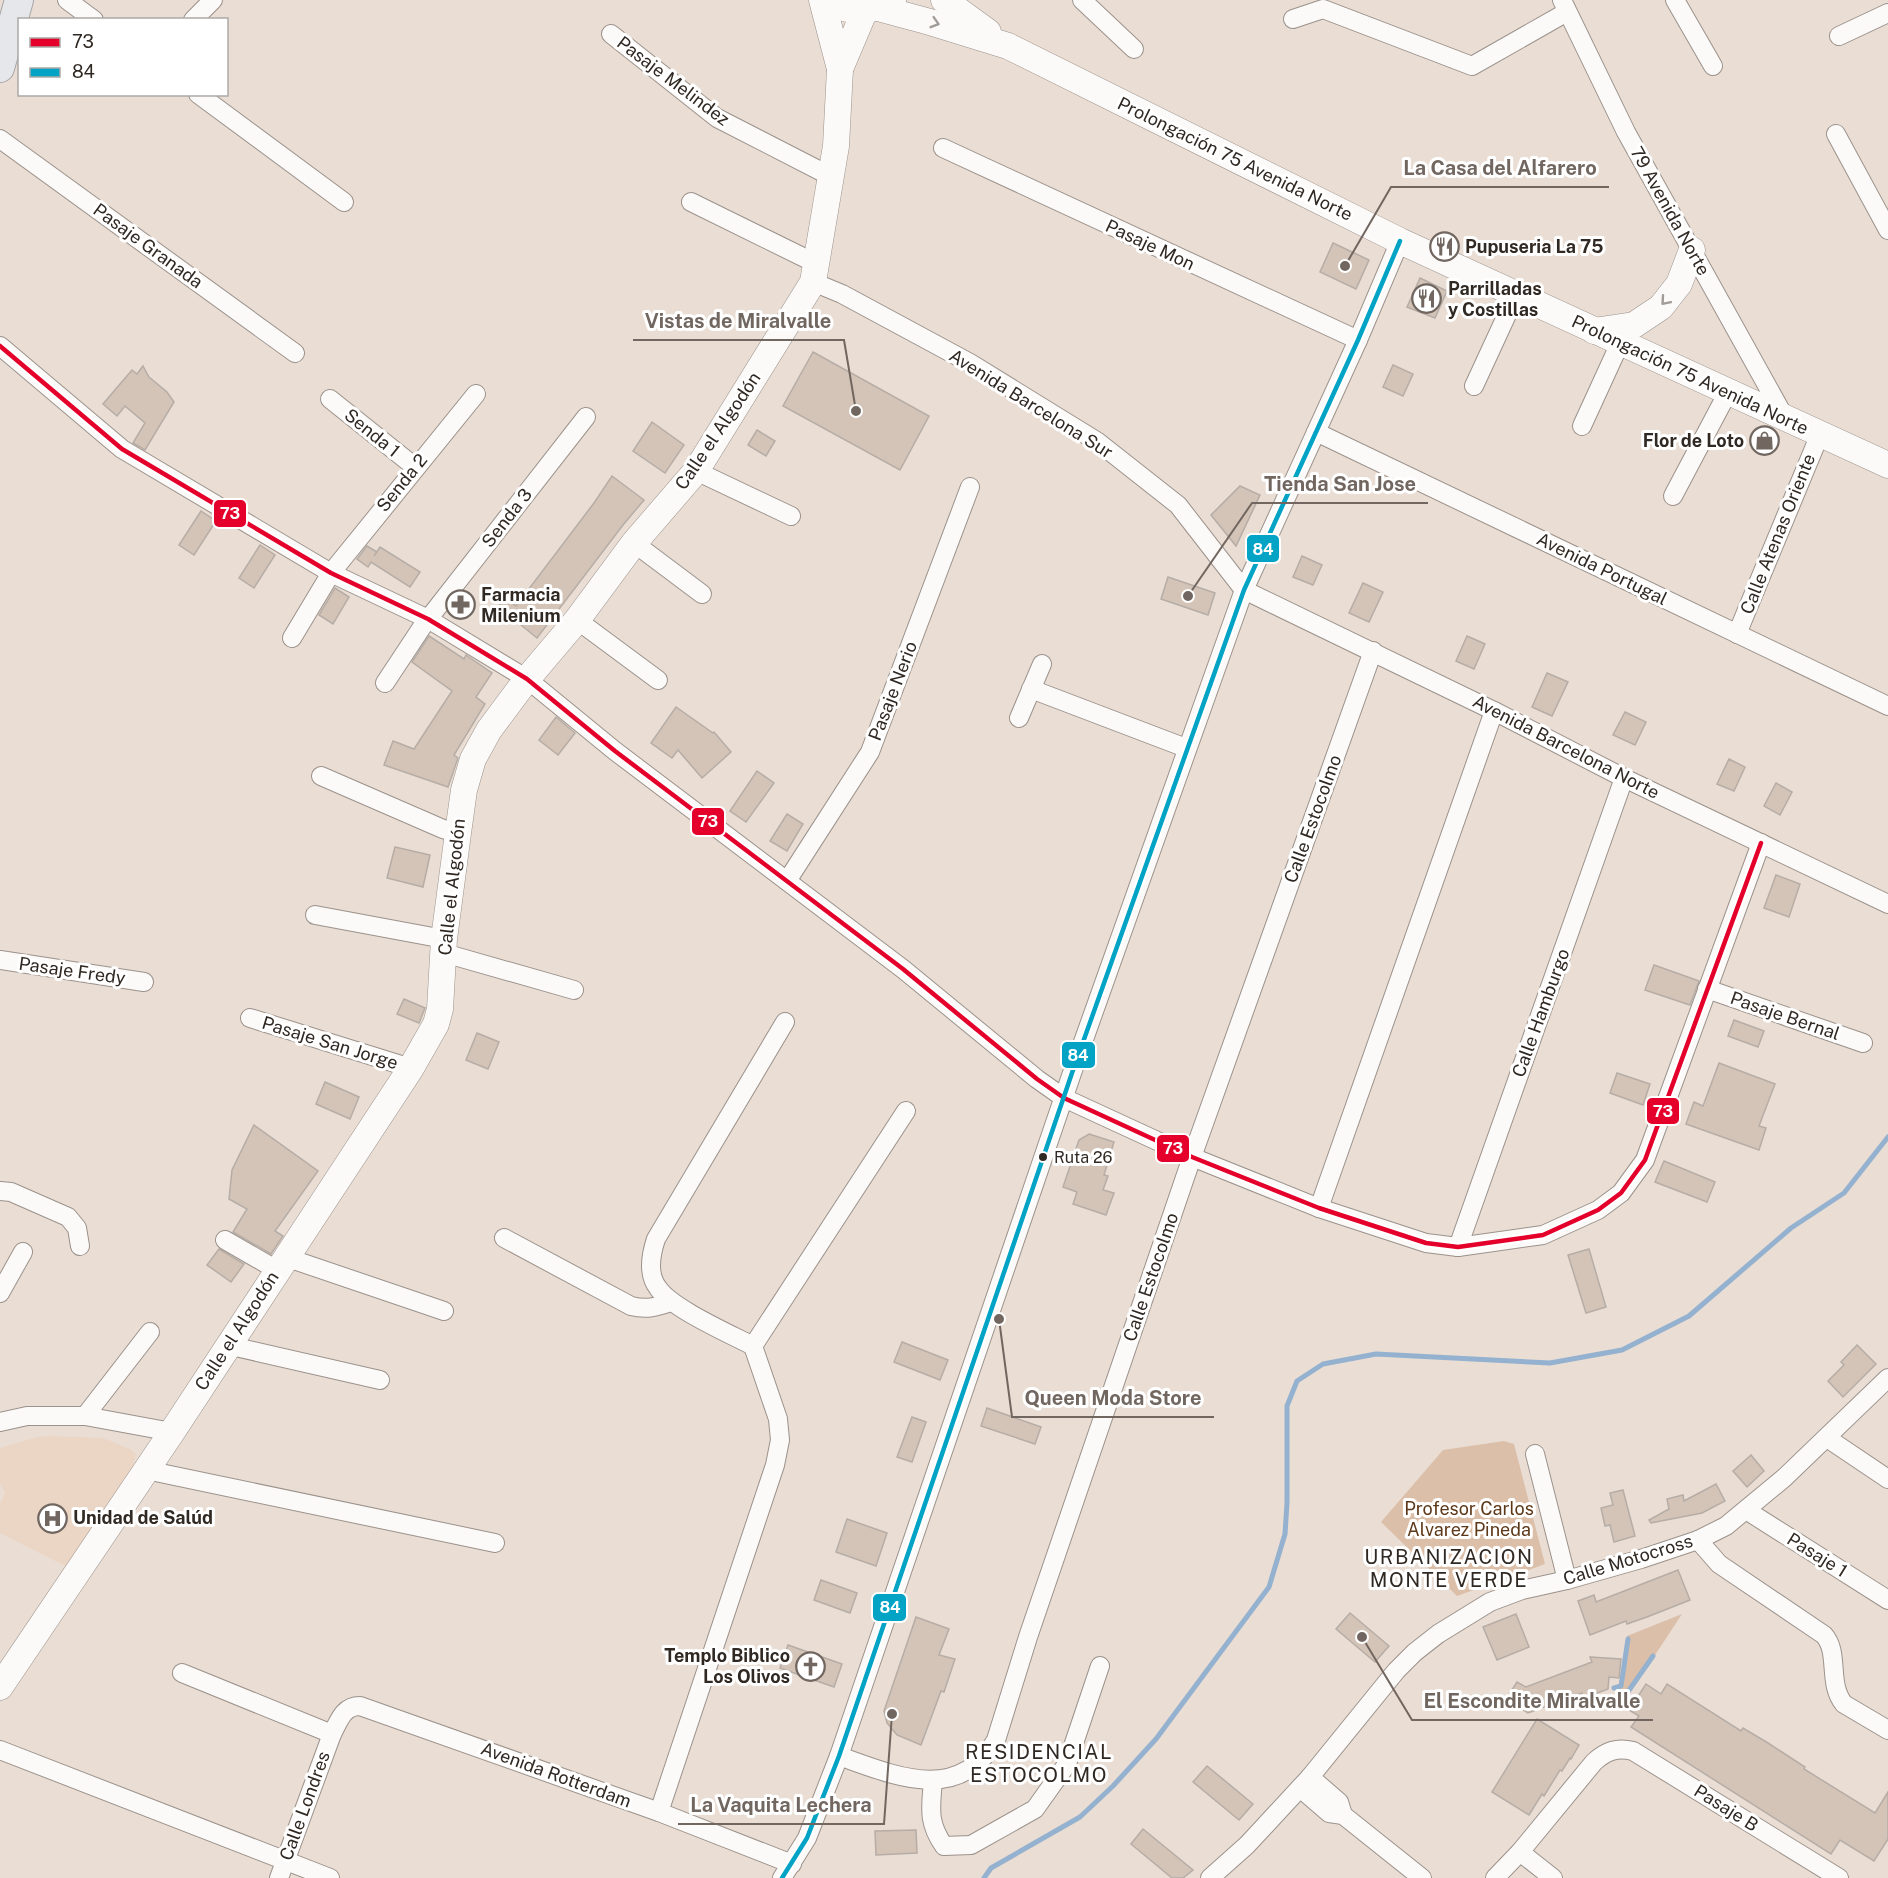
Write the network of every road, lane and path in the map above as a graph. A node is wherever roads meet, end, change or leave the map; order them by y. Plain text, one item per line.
1 (19, 0) edge
2 (213, 0) edge
3 (822, 0) edge
4 (828, 0) edge
5 (944, 0) edge
6 (1082, 0) edge
7 (78, 3) edge
8 (1684, 3) edge
9 (879, 6) edge
10 (1564, 6) edge
11 (1888, 13) edge
12 (92, 18) edge
13 (195, 18) edge
14 (1293, 19) dead end
15 (611, 33) dead end
16 (1839, 36) dead end
17 (1008, 46) junction
18 (1134, 49) dead end
19 (1713, 66) dead end
20 (0, 68) edge
21 (840, 69) junction
22 (201, 96) edge
23 (1836, 134) dead end
24 (0, 140) edge
25 (943, 148) dead end
26 (832, 177) junction
27 (344, 202) dead end
28 (691, 202) dead end
29 (1888, 230) edge
30 (1400, 241) junction
31 (1692, 250) junction
32 (815, 273) junction
33 (1516, 295) junction
34 (1594, 331) junction
35 (1358, 340) junction
36 (1620, 343) junction
37 (0, 346) edge
38 (295, 353) dead end
39 (1474, 386) dead end
40 (1728, 392) junction
41 (476, 394) dead end
42 (330, 399) dead end
43 (586, 417) dead end
44 (1785, 418) junction
45 (1581, 426) dead end
46 (1316, 432) junction
47 (1820, 434) junction
48 (1888, 465) edge
49 (415, 467) junction
50 (696, 471) junction
51 (970, 486) dead end
52 (1673, 496) dead end
53 (791, 516) dead end
54 (634, 543) junction
55 (331, 573) junction
56 (1244, 590) junction
57 (702, 594) dead end
58 (428, 619) junction
59 (577, 620) junction
60 (1737, 634) junction
61 (292, 638) dead end
62 (1372, 651) junction
63 (1042, 664) dead end
64 (527, 679) junction
65 (658, 681) dead end
66 (384, 683) dead end
67 (1031, 689) junction
68 (1888, 706) edge
69 (1494, 711) junction
70 (1020, 718) dead end
71 (1186, 748) junction
72 (321, 776) dead end
73 (1624, 778) junction
74 (458, 833) junction
75 (1761, 843) junction
76 (787, 880) junction
77 (1888, 904) edge
78 (315, 915) dead end
79 (444, 946) junction
80 (0, 960) edge
81 (144, 982) dead end
82 (1707, 988) junction
83 (574, 990) dead end
84 (250, 1018) dead end
85 (785, 1022) dead end
86 (1863, 1043) dead end
87 (411, 1068) junction
88 (1064, 1098) junction
89 (906, 1111) dead end
90 (1192, 1157) junction
91 (0, 1191) edge
92 (1319, 1208) junction
93 (504, 1238) dead end
94 (225, 1240) dead end
95 (80, 1246) dead end
96 (1458, 1247) junction
97 (23, 1252) dead end
98 (281, 1264) junction
99 (0, 1293) edge
100 (671, 1302) junction
101 (444, 1311) dead end
102 (150, 1332) dead end
103 (227, 1345) junction
104 (753, 1346) junction
105 (1888, 1378) edge
106 (380, 1380) dead end
107 (85, 1416) junction
108 (0, 1422) edge
109 (172, 1432) junction
110 (1827, 1438) junction
111 (1535, 1454) dead end
112 (146, 1470) junction
113 (1888, 1479) edge
114 (1746, 1510) junction
115 (1698, 1540) junction
116 (495, 1543) dead end
117 (1567, 1580) junction
118 (1888, 1600) edge
119 (1100, 1666) dead end
120 (182, 1673) dead end
121 (0, 1687) edge
122 (1888, 1730) edge
123 (332, 1734) junction
124 (0, 1750) edge
125 (839, 1756) junction
126 (933, 1780) junction
127 (1305, 1782) junction
128 (659, 1812) junction
129 (1520, 1852) junction
130 (285, 1860) junction
131 (787, 1871) edge
132 (279, 1878) edge
133 (330, 1878) edge
134 (1210, 1878) edge
135 (1422, 1878) edge
136 (1495, 1878) edge
137 (1553, 1878) edge
138 (1839, 1878) edge

1 - 20 main road
2 - 13 street
3 - 21 street, Calle el Algodón
4 - 9 street, Prolongación 75 Avenida Norte
5 - 17 street, Prolongación 75 Avenida Norte
6 - 18 street
7 - 12 street
8 - 19 street
9 -> 17 street, Prolongación 75 Avenida Norte
9 - 21 street, Calle el Algodón
10 - 14 street
10 - 31 street, 79 Avenida Norte
11 - 16 street
15 - 26 street, Pasaje Melindez
17 - 30 street, Prolongación 75 Avenida Norte
21 - 26 street, Calle el Algodón
22 - 27 street
23 - 29 street
24 - 38 street, Pasaje Granada
25 - 35 street, Pasaje Mon
26 - 32 street, Calle el Algodón
28 - 32 street, Avenida Barcelona Sur
30 - 33 street, Prolongación 75 Avenida Norte
30 - 35 street
31 -> 34 street
31 - 44 street, 79 Avenida Norte
32 - 50 street, Calle el Algodón
32 - 56 street, Avenida Barcelona Sur
33 - 34 street, Prolongación 75 Avenida Norte
33 - 39 street
34 - 36 street, Prolongación 75 Avenida Norte
35 - 46 street
36 - 40 street, Prolongación 75 Avenida Norte
36 - 45 street
37 - 55 street
40 - 44 street, Prolongación 75 Avenida Norte
40 - 52 street
41 - 49 street, Senda 2
42 - 49 street, Senda 1
43 - 58 street, Senda 3
44 - 47 street, Prolongación 75 Avenida Norte
46 - 56 street
46 - 60 street, Avenida Portugal
47 - 48 street, Prolongación 75 Avenida Norte
47 - 60 street, Calle Atenas Oriente
49 - 55 street, Senda 2
50 - 53 street
50 - 54 street, Calle el Algodón
51 - 76 street, Pasaje Nerio
54 - 57 street
54 - 59 street, Calle el Algodón
55 - 58 street
55 - 61 street, Senda 2
56 - 62 street, Avenida Barcelona Norte
56 - 71 street
58 - 64 street
58 - 66 street, Senda 3
59 - 64 street, Calle el Algodón
59 - 65 street
60 - 68 street, Avenida Portugal
62 - 69 street, Avenida Barcelona Norte
62 - 90 street, Calle Estocolmo
63 - 67 street
64 - 74 street, Calle el Algodón
64 - 76 street
67 - 70 street
67 - 71 street
69 - 73 street, Avenida Barcelona Norte
69 - 92 street
71 - 88 street
72 - 74 street
73 - 75 street, Avenida Barcelona Norte
73 - 96 street, Calle Hamburgo
74 - 79 street, Calle el Algodón
75 - 77 street, Avenida Barcelona Norte
75 - 82 street
76 - 88 street
78 - 79 street
79 - 83 street
79 - 87 street, Calle el Algodón
80 - 81 street, Pasaje Fredy
82 - 86 street, Pasaje Bernal
82 - 96 street
84 - 87 street, Pasaje San Jorge
85 - 100 street
87 - 98 street, Calle el Algodón
88 - 90 street
88 - 125 street
89 - 104 street
90 - 92 street
90 - 126 street, Calle Estocolmo
91 - 95 street
92 - 96 street
93 - 100 street
94 - 98 street
97 - 99 street
98 - 101 street
98 - 103 street, Calle el Algodón
100 - 104 street
102 - 107 street
103 - 106 street
103 - 109 street, Calle el Algodón
104 - 128 street
105 - 110 street, Calle Motocross
107 - 108 street
107 - 109 street
109 - 112 street, Calle el Algodón
110 - 113 street
110 - 114 street, Calle Motocross
111 - 117 street
112 - 116 street
112 - 121 street, Calle el Algodón
114 - 115 street, Calle Motocross
114 - 118 street, Pasaje 1
115 - 117 street, Calle Motocross
115 - 122 street
117 - 127 street, Calle Motocross
119 - 126 street
120 - 123 street
123 - 128 street, Avenida Rotterdam
123 - 130 street, Calle Londres
124 - 130 street
125 - 126 street, Calle Estocolmo
125 - 131 street
127 - 134 street, Calle Motocross
127 - 135 street
128 - 131 street, Avenida Rotterdam
129 - 136 street
129 - 137 street
129 - 138 street, Pasaje B
130 - 132 street, Calle Londres
130 - 133 street

